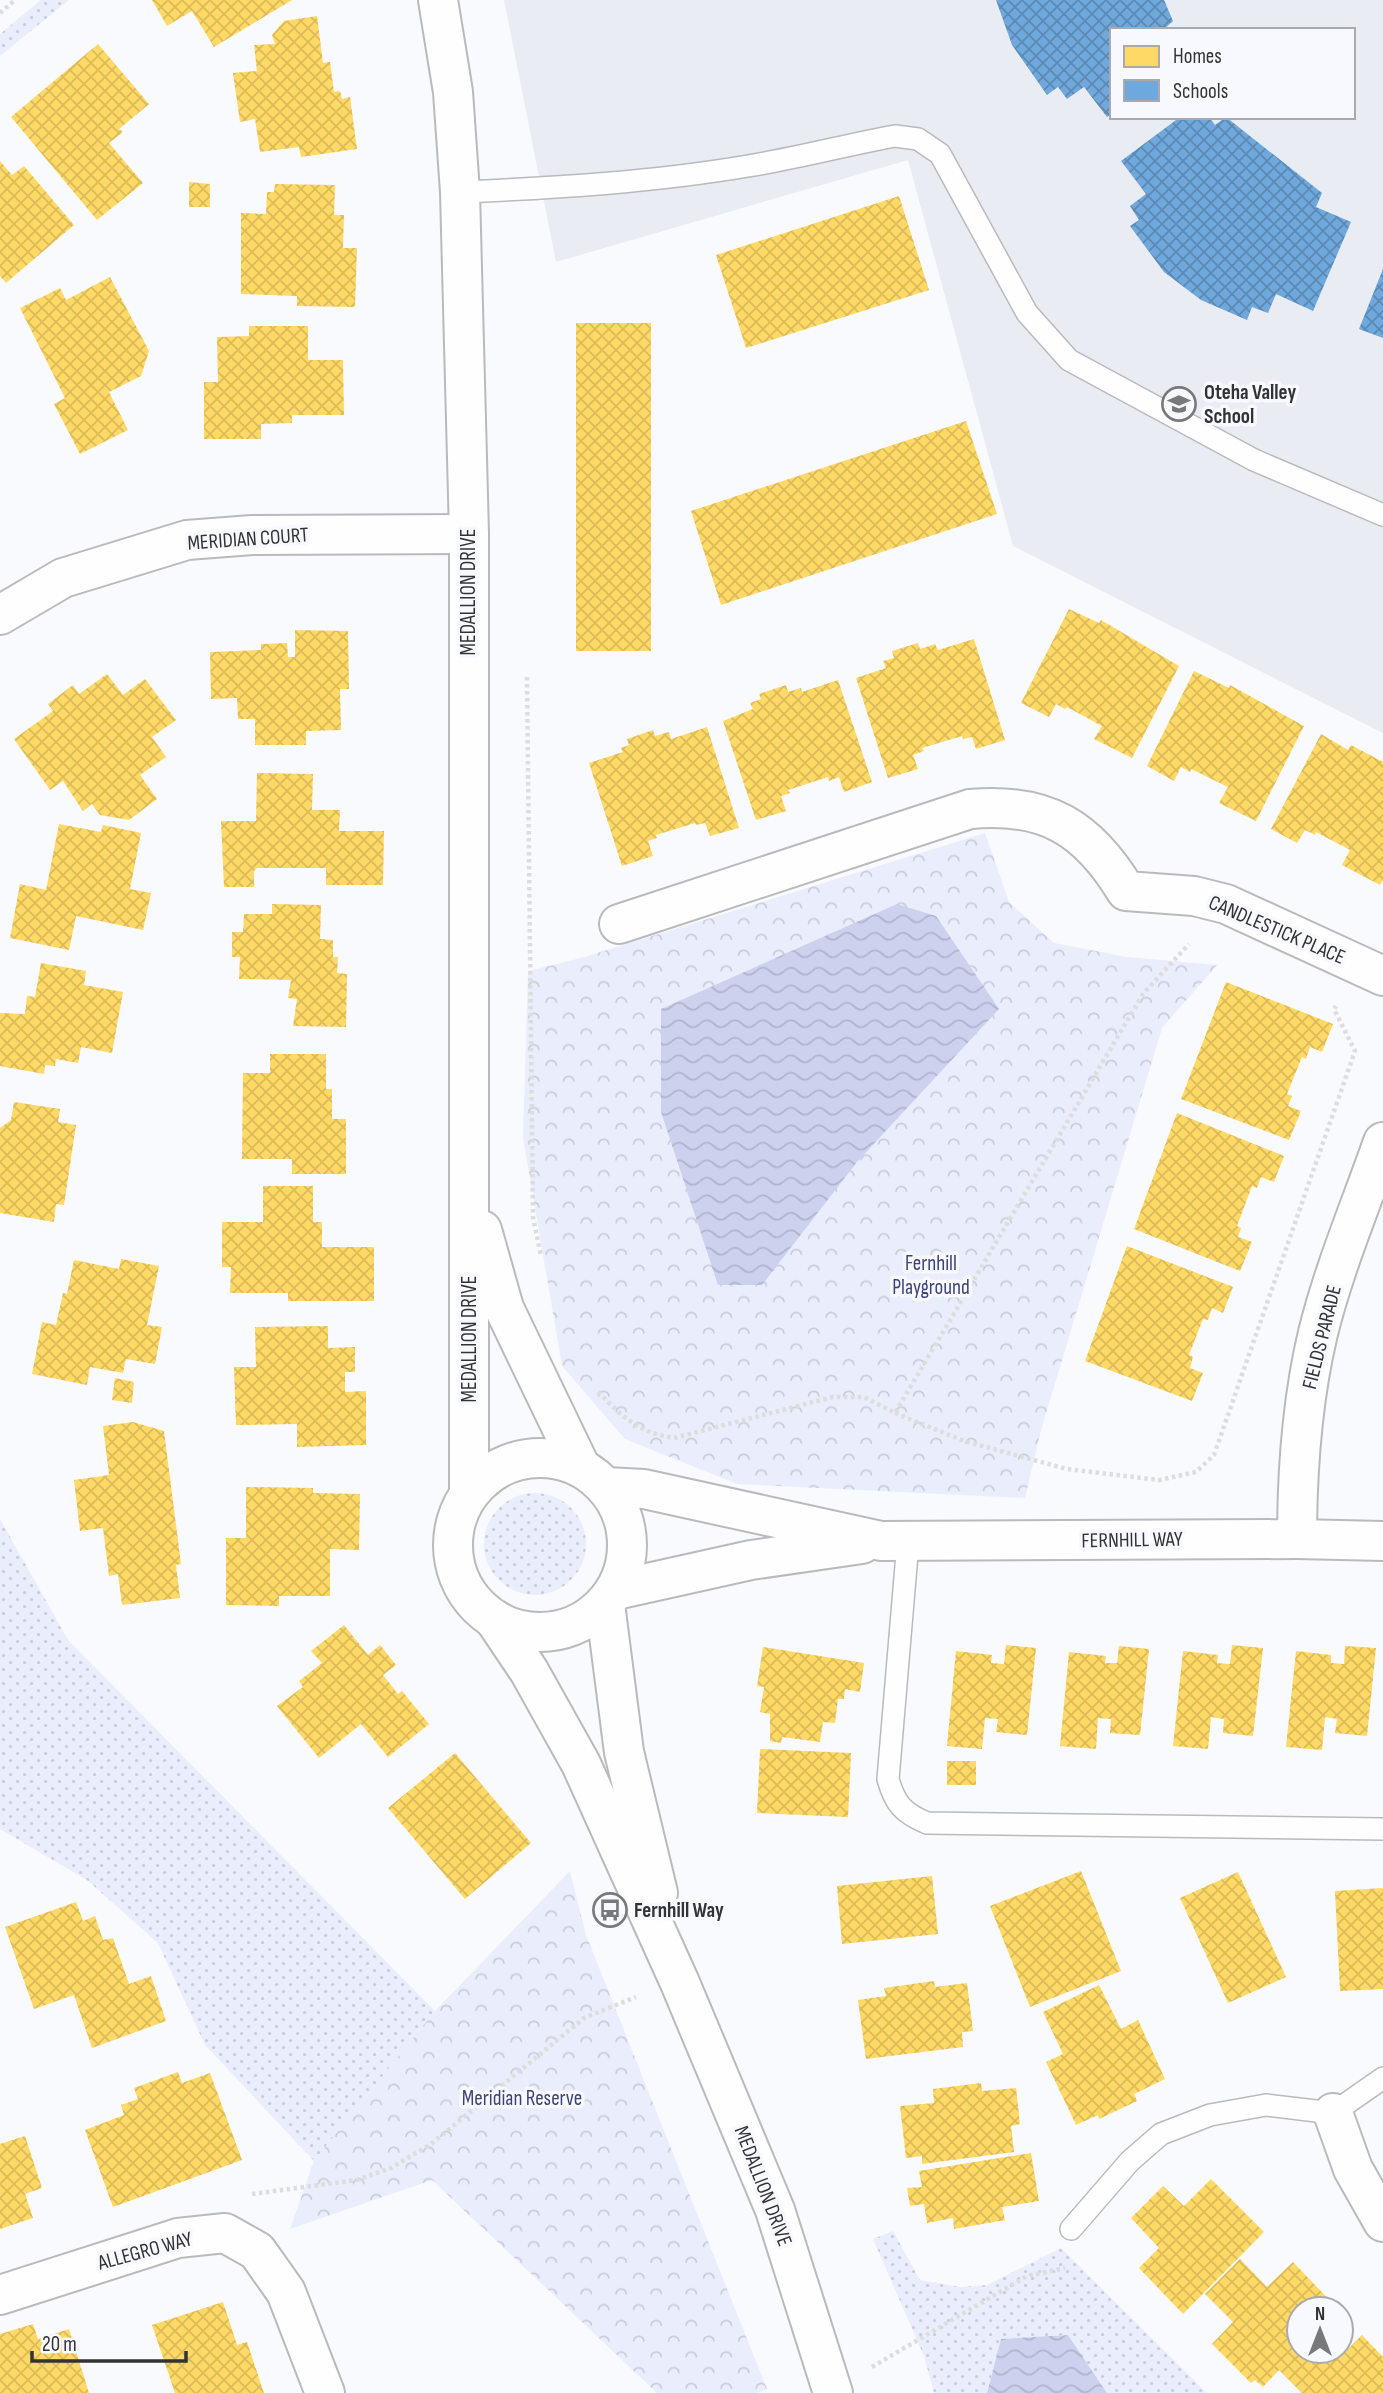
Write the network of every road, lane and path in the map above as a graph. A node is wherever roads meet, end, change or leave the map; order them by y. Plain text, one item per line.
1 (15, 0) edge
2 (438, 0) edge
3 (0, 13) edge
4 (460, 192) junction
5 (1383, 515) edge
6 (469, 534) junction
7 (0, 615) edge
8 (527, 677) dead end
9 (1226, 904) junction
10 (619, 924) dead end
11 (1371, 970) edge
12 (1383, 1142) edge
13 (469, 1185) junction
14 (541, 1258) dead end
15 (596, 1391) dead end
16 (895, 1413) junction
17 (594, 1477) junction
18 (469, 1493) junction
19 (1297, 1539) junction
20 (1383, 1541) edge
21 (894, 1542) junction
22 (610, 1597) junction
23 (494, 1619) junction
24 (1383, 1829) edge
25 (680, 1983) junction
26 (1383, 2078) edge
27 (1333, 2113) junction
28 (245, 2196) dead end
29 (1383, 2222) edge
30 (1071, 2229) dead end
31 (1074, 2266) dead end
32 (0, 2295) edge
33 (832, 2392) edge
34 (325, 2393) edge

1 - 3 path
2 - 4 street, MEDALLION DRIVE
4 - 5 lane
4 - 6 street, MEDALLION DRIVE
6 - 7 street, MERIDIAN COURT
6 - 13 street, MEDALLION DRIVE
8 - 14 path
9 - 10 street, CANDLESTICK PLACE
9 - 11 street, CANDLESTICK PLACE
9 - 16 path
11 - 16 path
12 - 19 street, FIELDS PARADE
13 - 17 street, MEDALLION DRIVE
13 - 18 street, MEDALLION DRIVE
15 - 16 path
17 - 18 street
17 - 21 street, FERNHILL WAY
17 - 22 street
18 - 23 street
19 - 20 street, FERNHILL WAY
19 - 21 street, FERNHILL WAY
21 - 22 street, FERNHILL WAY
21 - 24 lane
22 - 23 street
22 - 25 street, MEDALLION DRIVE
23 - 25 street, MEDALLION DRIVE
25 - 28 path
25 - 33 street, MEDALLION DRIVE
26 - 27 lane
27 - 29 street
27 - 30 lane
31 - 33 path
32 - 34 street, ALLEGRO WAY

